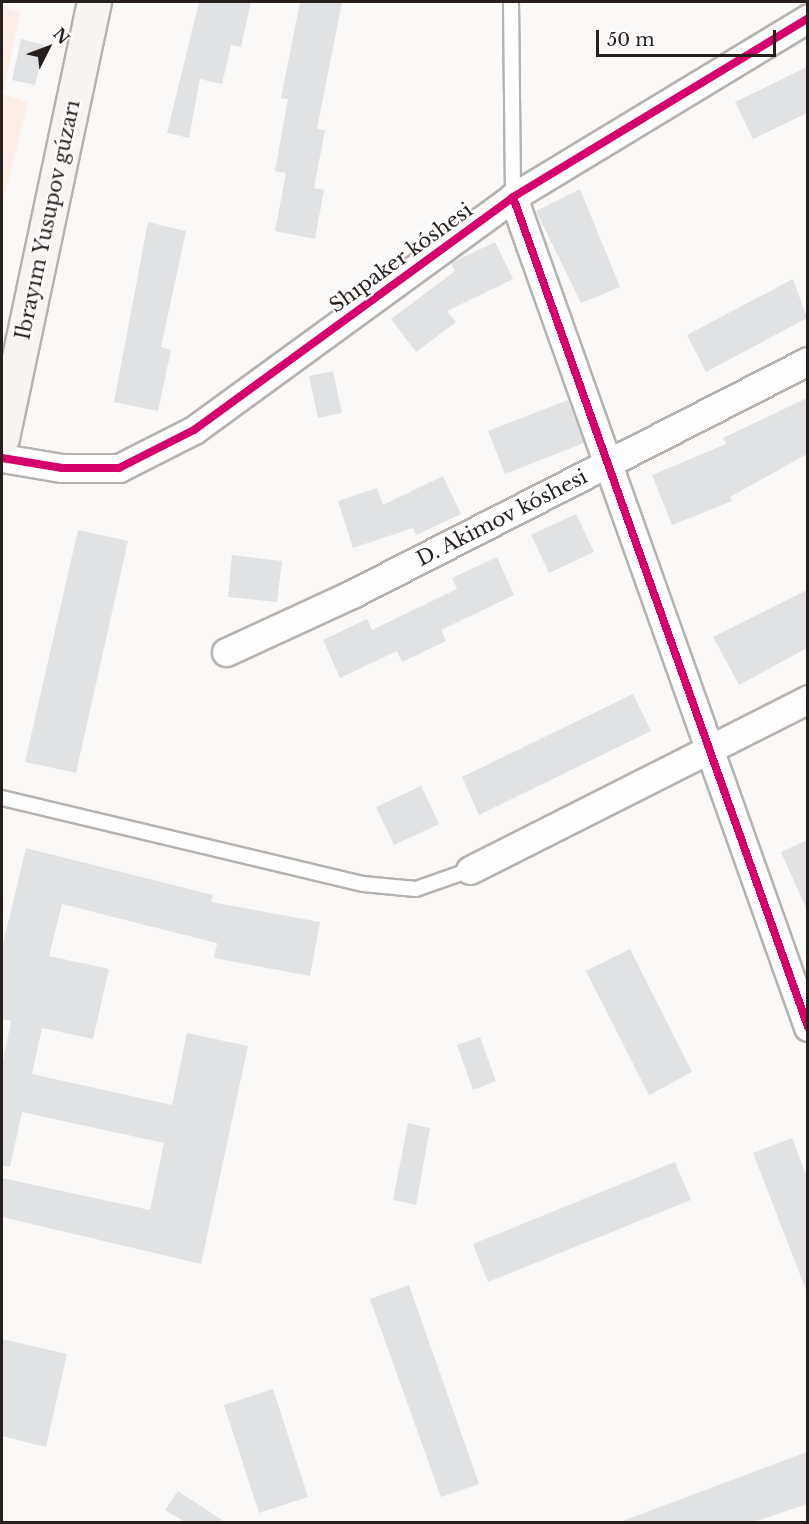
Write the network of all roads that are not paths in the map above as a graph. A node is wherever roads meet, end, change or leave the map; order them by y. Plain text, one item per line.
1 (511, 2) edge
2 (87, 3) edge
3 (807, 18) edge
4 (513, 197) junction
5 (807, 361) edge
6 (2, 438) edge
7 (2, 458) edge
8 (607, 464) junction
9 (226, 652) dead end
10 (807, 699) edge
11 (709, 747) junction
12 (2, 798) edge
13 (470, 870) joint
14 (807, 1027) edge

1 - 4 lane
2 - 6 main road, Ibrayım Yusupov gúzarı
3 - 4 street, Shıpaker kóshesi
4 - 7 street, Shıpaker kóshesi
4 - 8 street
5 - 8 street, D. Akimov kóshesi
8 - 9 street, D. Akimov kóshesi
8 - 11 street
10 - 11 street
11 - 13 street
11 - 14 street
12 - 13 lane

